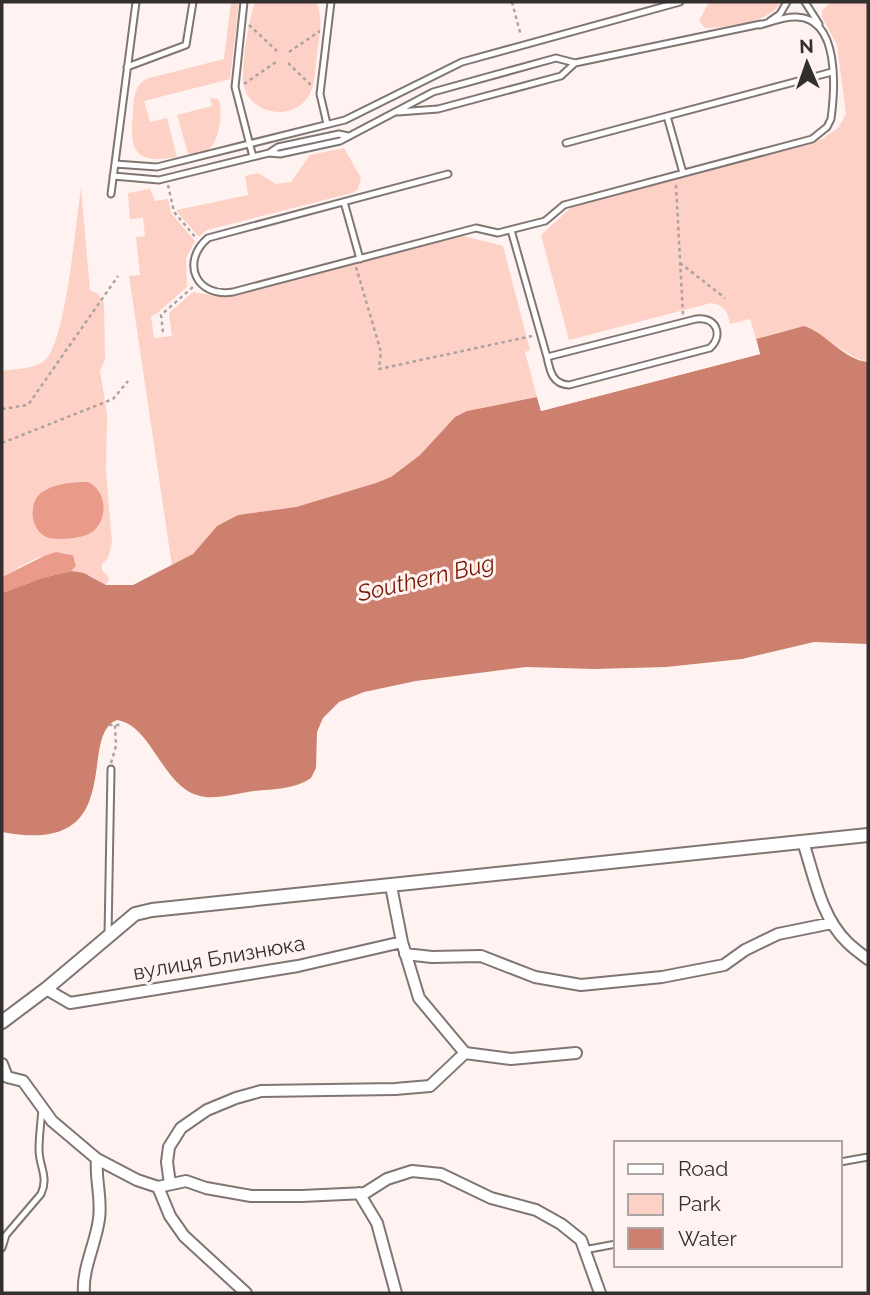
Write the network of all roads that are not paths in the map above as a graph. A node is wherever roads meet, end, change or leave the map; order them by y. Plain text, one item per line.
1 (136, 2) edge
2 (193, 2) edge
3 (244, 2) edge
4 (329, 2) edge
5 (680, 2) edge
6 (787, 2) edge
7 (805, 2) edge
8 (760, 25) junction
9 (823, 30) junction
10 (575, 63) junction
11 (127, 67) junction
12 (832, 72) junction
13 (394, 113) junction
14 (667, 116) junction
15 (327, 124) junction
16 (566, 143) dead end
17 (249, 144) junction
18 (253, 157) junction
19 (115, 163) junction
20 (683, 173) junction
21 (448, 174) dead end
22 (113, 176) junction
23 (111, 194) dead end
24 (344, 202) junction
25 (512, 230) junction
26 (357, 259) junction
27 (547, 358) junction
28 (111, 769) road end
29 (868, 835) edge
30 (803, 842) junction
31 (391, 886) junction
32 (832, 923) junction
33 (108, 938) junction
34 (402, 942) junction
35 (405, 954) junction
36 (868, 959) edge
37 (46, 989) junction
38 (2, 1022) edge
39 (465, 1054) junction
40 (576, 1054) dead end
41 (2, 1064) edge
42 (42, 1109) junction
43 (868, 1157) edge
44 (97, 1159) junction
45 (842, 1162) edge
46 (170, 1184) junction
47 (158, 1187) junction
48 (359, 1193) junction
49 (614, 1244) edge
50 (2, 1248) edge
51 (584, 1250) junction
52 (83, 1293) edge
53 (246, 1293) edge
54 (396, 1293) edge
55 (600, 1293) edge

1 - 11 lane
2 - 11 lane
3 - 17 lane
4 - 15 lane
5 - 15 lane
6 - 8 lane
7 - 9 lane
8 - 9 lane
8 - 10 lane
9 - 12 lane
10 - 13 lane
10 - 13 lane
11 - 19 lane
12 - 14 lane
12 - 20 lane
13 - 18 lane
14 - 16 lane
14 - 20 lane
15 - 17 lane
17 - 18 lane
17 - 19 lane
18 - 22 lane
19 - 22 lane
20 - 25 lane
21 - 24 lane
22 - 23 lane
24 - 26 lane
24 - 26 lane
25 - 26 lane
25 - 27 lane
27 - 27 lane
28 - 33 lane
29 - 30 street
30 - 31 street
30 - 32 street
31 - 33 street
31 - 34 street
32 - 35 street
32 - 36 street
33 - 37 street
34 - 35 street
34 - 37 street, вулиця Близнюка
35 - 39 street
37 - 38 street
39 - 40 street
39 - 46 street
41 - 42 street
42 - 44 street
42 - 50 lane
43 - 45 lane
44 - 47 street
44 - 52 street
46 - 47 street
46 - 48 street
47 - 53 street
48 - 51 street
48 - 54 street
49 - 51 lane
51 - 55 street

